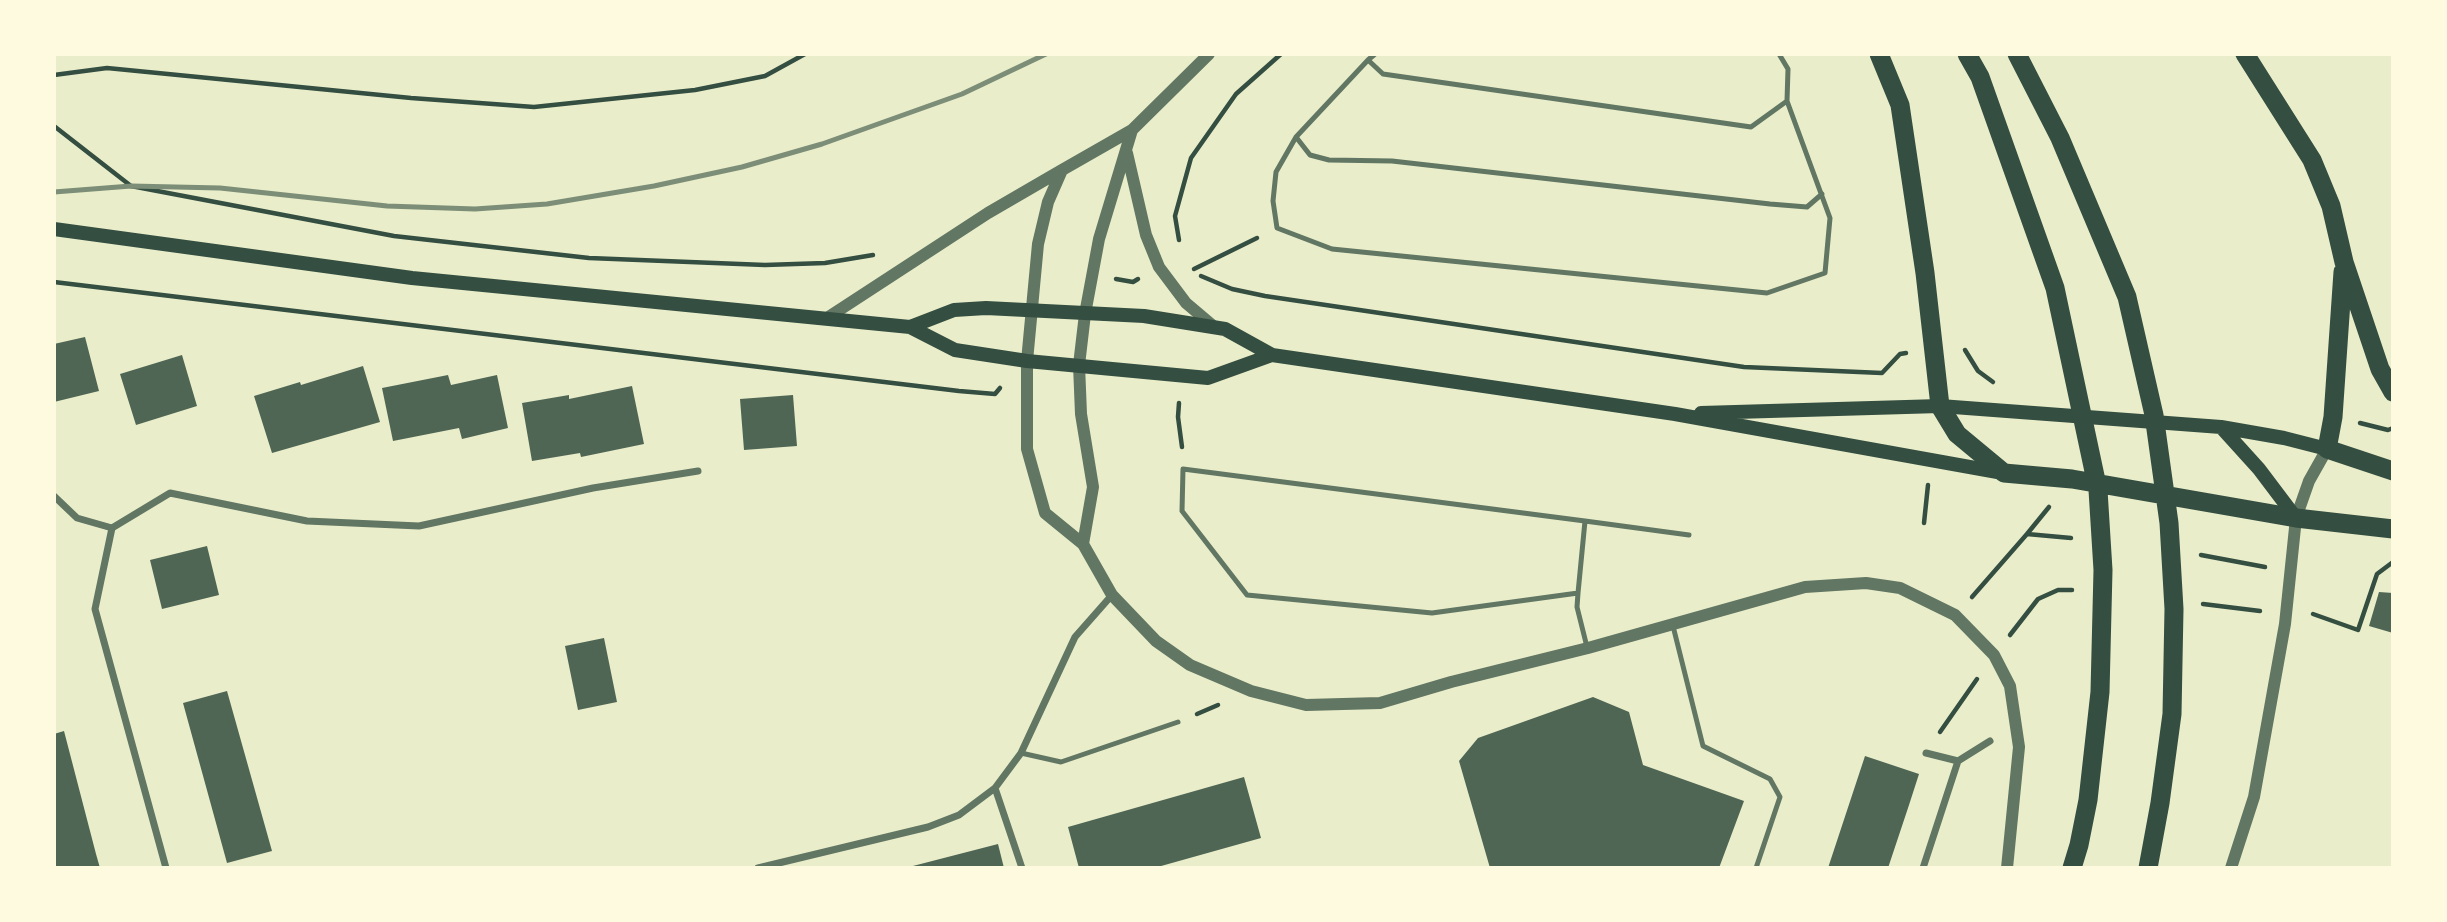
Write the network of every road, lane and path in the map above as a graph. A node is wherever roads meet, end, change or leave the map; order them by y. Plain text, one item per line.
1 (805, 54) edge
2 (1209, 54) edge
3 (1281, 54) edge
4 (1375, 54) edge
5 (1779, 54) edge
6 (1880, 54) edge
7 (1967, 54) edge
8 (2017, 54) edge
9 (2245, 54) edge
10 (1368, 60) junction
11 (54, 75) edge
12 (1787, 101) junction
13 (54, 126) edge
14 (1132, 130) junction
15 (1296, 137) junction
16 (1126, 149) junction
17 (1062, 170) junction
18 (1822, 194) junction
19 (1277, 228) junction
20 (54, 229) edge
21 (1180, 242) dead end
22 (878, 254) dead end
23 (1188, 262) dead end
24 (2344, 262) junction
25 (1195, 269) junction
26 (54, 282) edge
27 (1032, 312) junction
28 (1085, 314) junction
29 (827, 318) junction
30 (1212, 325) junction
31 (910, 327) junction
32 (1900, 354) dead end
33 (1272, 355) junction
34 (1025, 360) junction
35 (1079, 365) junction
36 (2393, 393) edge
37 (1940, 406) junction
38 (1675, 414) junction
39 (1178, 417) dead end
40 (2355, 422) dead end
41 (2221, 427) junction
42 (2393, 428) edge
43 (2328, 449) junction
44 (1183, 469) junction
45 (698, 471) dead end
46 (2393, 471) edge
47 (2004, 474) junction
48 (54, 496) edge
49 (2296, 518) junction
50 (1585, 521) junction
51 (113, 528) junction
52 (2393, 529) edge
53 (1689, 535) dead end
54 (1083, 544) junction
55 (2393, 562) edge
56 (2002, 565) dead end
57 (1578, 593) junction
58 (1112, 595) junction
59 (1955, 615) junction
60 (1672, 623) junction
61 (2358, 630) dead end
62 (1588, 648) junction
63 (1178, 722) dead end
64 (1990, 741) dead end
65 (1021, 753) junction
66 (1926, 753) dead end
67 (1958, 761) junction
68 (995, 788) junction
69 (789, 864) edge
70 (166, 868) edge
71 (758, 868) edge
72 (1022, 868) edge
73 (1756, 868) edge
74 (1923, 868) edge
75 (2007, 868) edge
76 (2072, 868) edge
77 (2148, 868) edge
78 (2231, 868) edge

1 - 11 path
2 - 14 street
3 - 21 path
4 - 10 lane
5 - 12 lane
6 - 37 highway
7 - 76 highway
8 - 77 highway
9 - 24 highway
10 - 12 lane
10 - 15 lane
12 - 18 lane
13 - 22 path
14 - 16 street
14 - 17 street
15 - 18 lane
15 - 19 lane
16 - 28 street
16 - 30 street
17 - 27 street
17 - 29 street
18 - 19 lane
19 - 25 path
20 - 29 main road
23 - 25 path
24 - 36 highway
24 - 43 highway
25 - 32 path
26 - 34 path
27 - 28 main road
27 - 31 main road
27 - 34 street
28 - 30 main road
28 - 35 street
29 - 31 main road
30 - 33 main road
31 - 34 main road
33 - 35 main road
33 - 38 main road
34 - 35 main road
34 - 54 street
35 - 54 street
37 - 38 main road
37 - 41 main road
37 - 47 highway
38 - 47 main road
39 - 44 path
40 - 42 path
41 - 43 main road
41 - 49 main road
43 - 46 highway
43 - 49 street
44 - 50 lane
44 - 57 lane
45 - 51 street
47 - 49 highway
48 - 51 street
49 - 52 highway
49 - 78 street
50 - 53 lane
50 - 57 lane
51 - 70 street
54 - 58 street
55 - 61 path
56 - 59 path
57 - 62 lane
58 - 62 street
58 - 65 street
59 - 60 street
59 - 75 street
60 - 62 street
60 - 73 lane
63 - 65 lane
64 - 67 street
65 - 68 street
66 - 67 street
67 - 74 street
68 - 69 street
68 - 72 street
69 - 71 street

